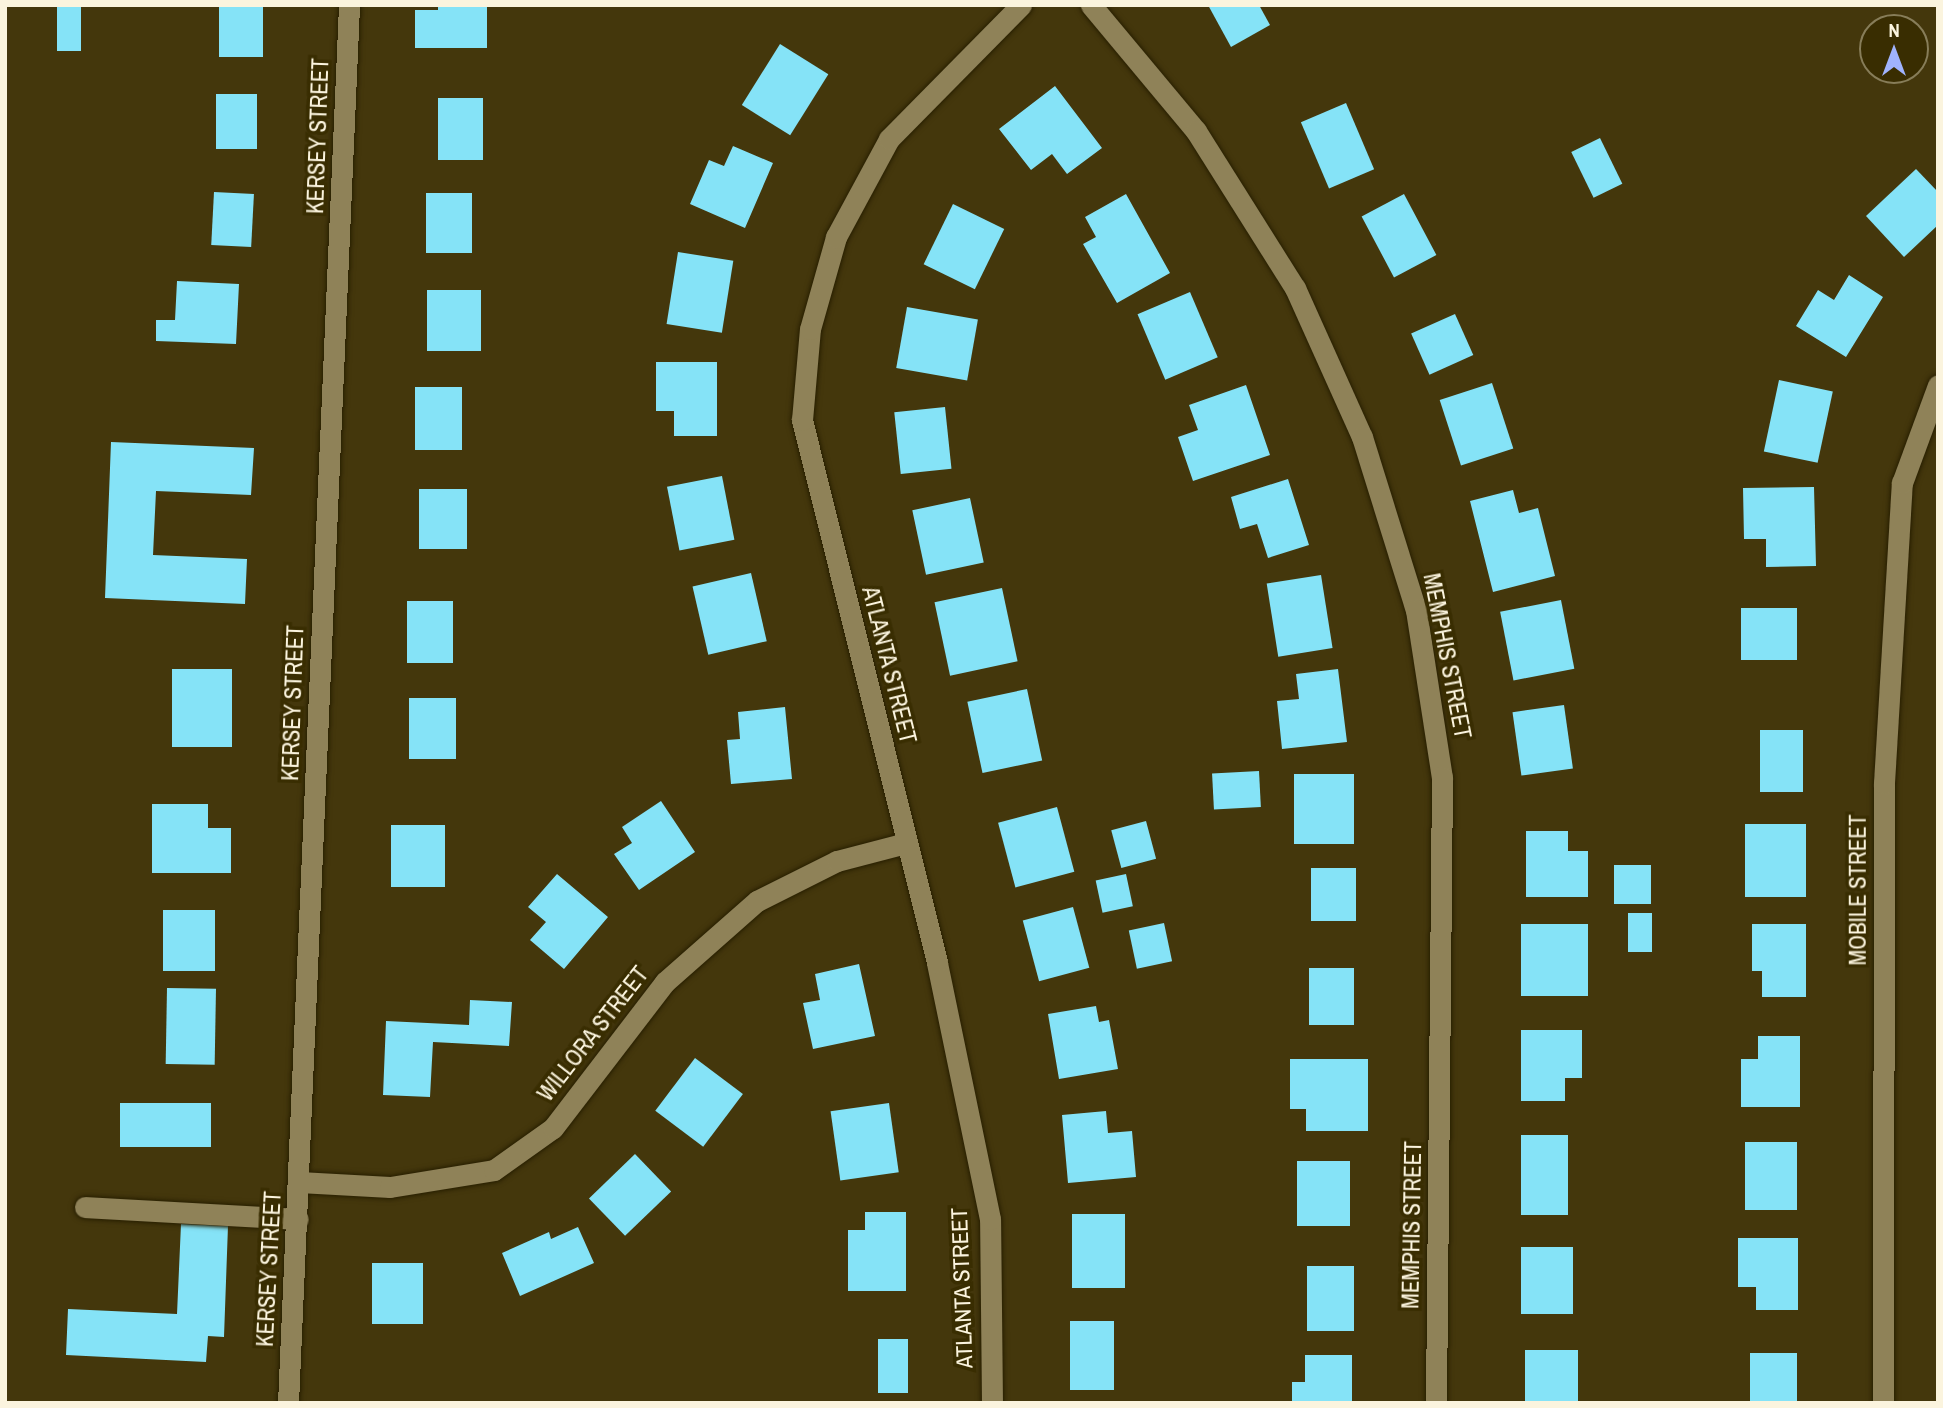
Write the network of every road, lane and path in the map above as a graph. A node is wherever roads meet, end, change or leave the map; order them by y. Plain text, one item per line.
1 (349, 5) edge
2 (1021, 5) edge
3 (1091, 5) edge
4 (1938, 385) edge
5 (906, 843) junction
6 (299, 1182) junction
7 (85, 1207) dead end
8 (298, 1219) junction
9 (288, 1403) edge
10 (992, 1403) edge
11 (1436, 1403) edge
12 (1883, 1403) edge

1 - 6 street, KERSEY STREET
2 - 5 street, ATLANTA STREET
3 - 11 street, MEMPHIS STREET
4 - 12 street, MOBILE STREET
5 - 6 street, WILLORA STREET
5 - 10 street, ATLANTA STREET
6 - 8 street, KERSEY STREET
7 - 8 street
8 - 9 street, KERSEY STREET

